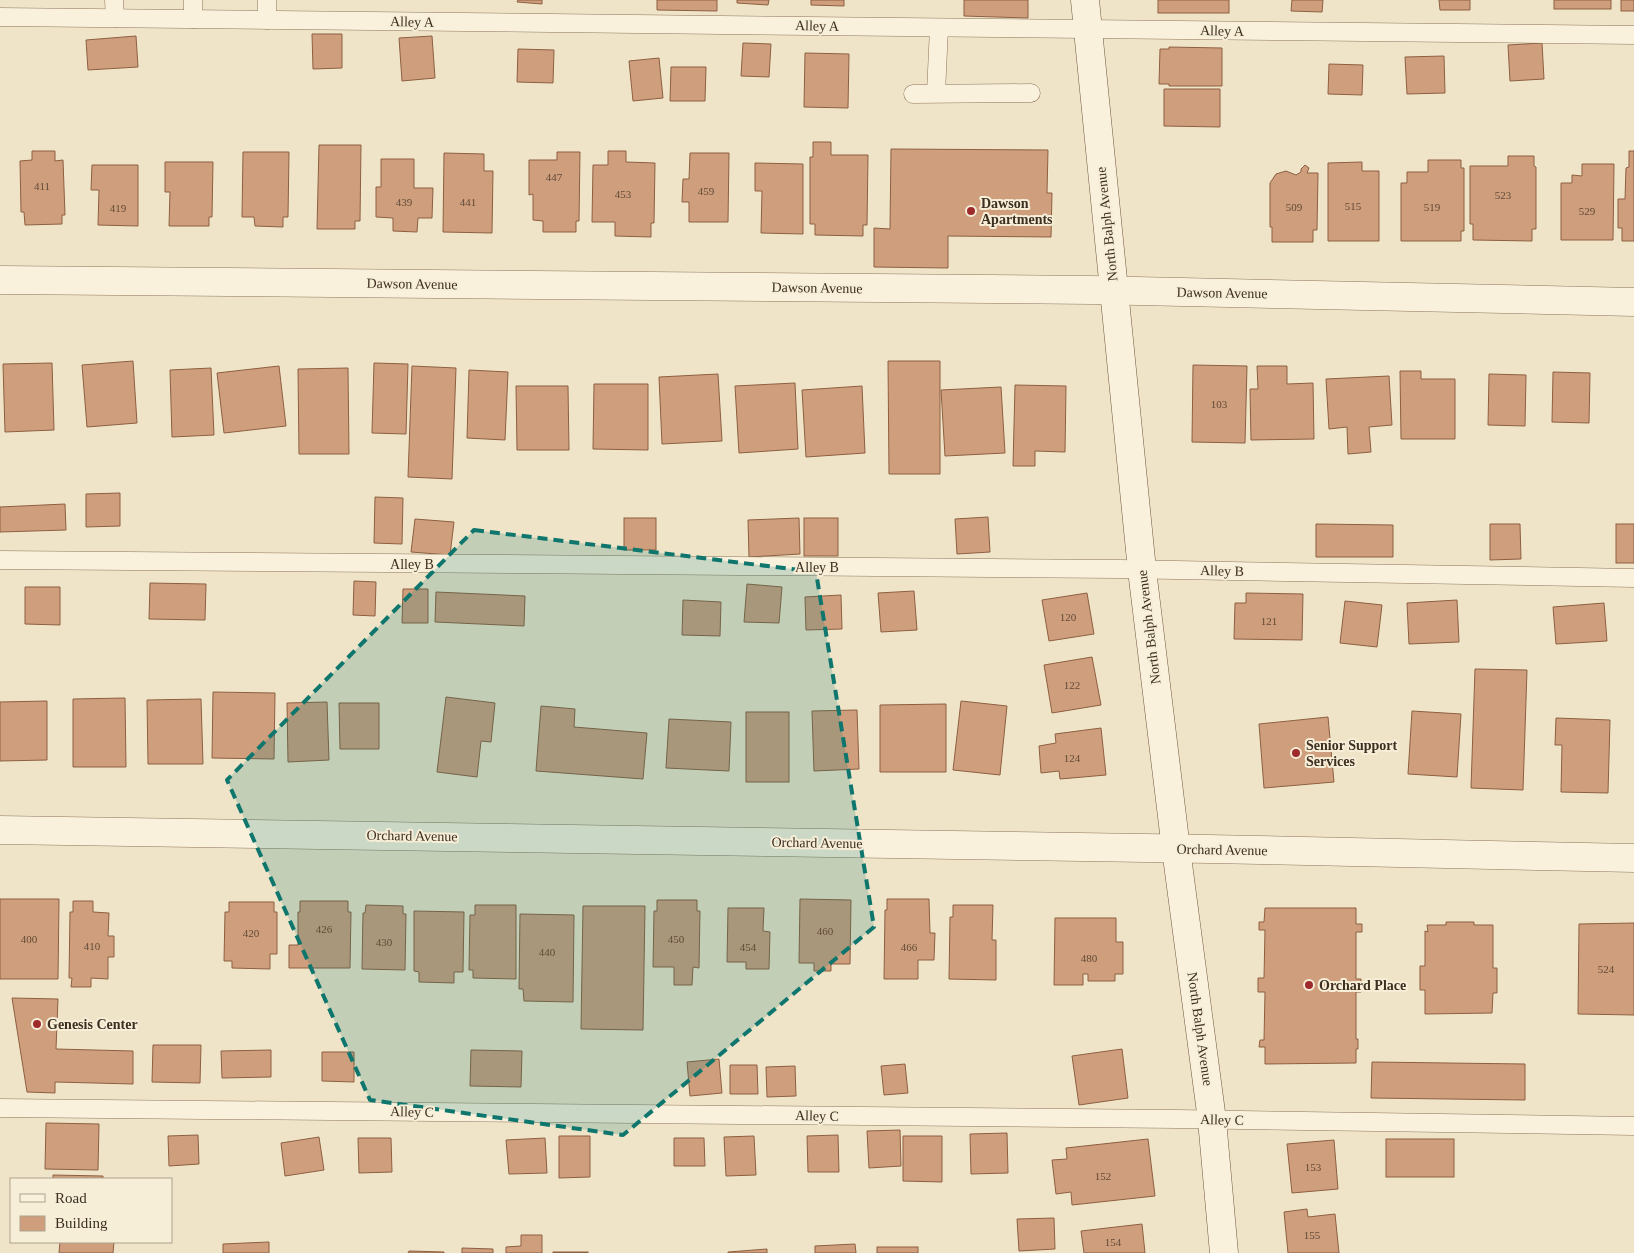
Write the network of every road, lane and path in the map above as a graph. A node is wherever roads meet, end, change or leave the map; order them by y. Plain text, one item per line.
1 (114, 0) edge
2 (193, 0) edge
3 (267, 0) edge
4 (1085, 0) edge
5 (0, 17) edge
6 (114, 18) junction
7 (193, 19) junction
8 (267, 20) junction
9 (939, 28) junction
10 (1087, 29) junction
11 (1634, 35) edge
12 (936, 93) junction
13 (1031, 93) dead end
14 (912, 94) dead end
15 (0, 280) edge
16 (1114, 290) junction
17 (1634, 302) edge
18 (0, 560) edge
19 (1142, 570) junction
20 (1634, 578) edge
21 (0, 830) edge
22 (1176, 849) junction
23 (1634, 858) edge
24 (0, 1108) edge
25 (1212, 1120) junction
26 (1634, 1126) edge
27 (1224, 1253) edge

1 - 6 lane
2 - 7 lane
3 - 8 lane
4 - 10 street, North Balph Avenue
5 - 6 lane, Alley A
6 - 7 lane, Alley A
7 - 8 lane, Alley A
8 - 9 lane, Alley A
9 - 10 lane, Alley A
9 - 12 lane
10 - 11 lane, Alley A
10 - 16 street, North Balph Avenue
12 - 13 lane
12 - 14 lane
15 - 16 street, Dawson Avenue
16 - 17 street, Dawson Avenue
16 - 19 street, North Balph Avenue
18 - 19 lane, Alley B
19 - 20 lane, Alley B
19 - 22 street, North Balph Avenue
21 - 22 street, Orchard Avenue
22 - 23 street, Orchard Avenue
22 - 25 street, North Balph Avenue
24 - 25 lane, Alley C
25 - 26 lane, Alley C
25 - 27 street, North Balph Avenue

